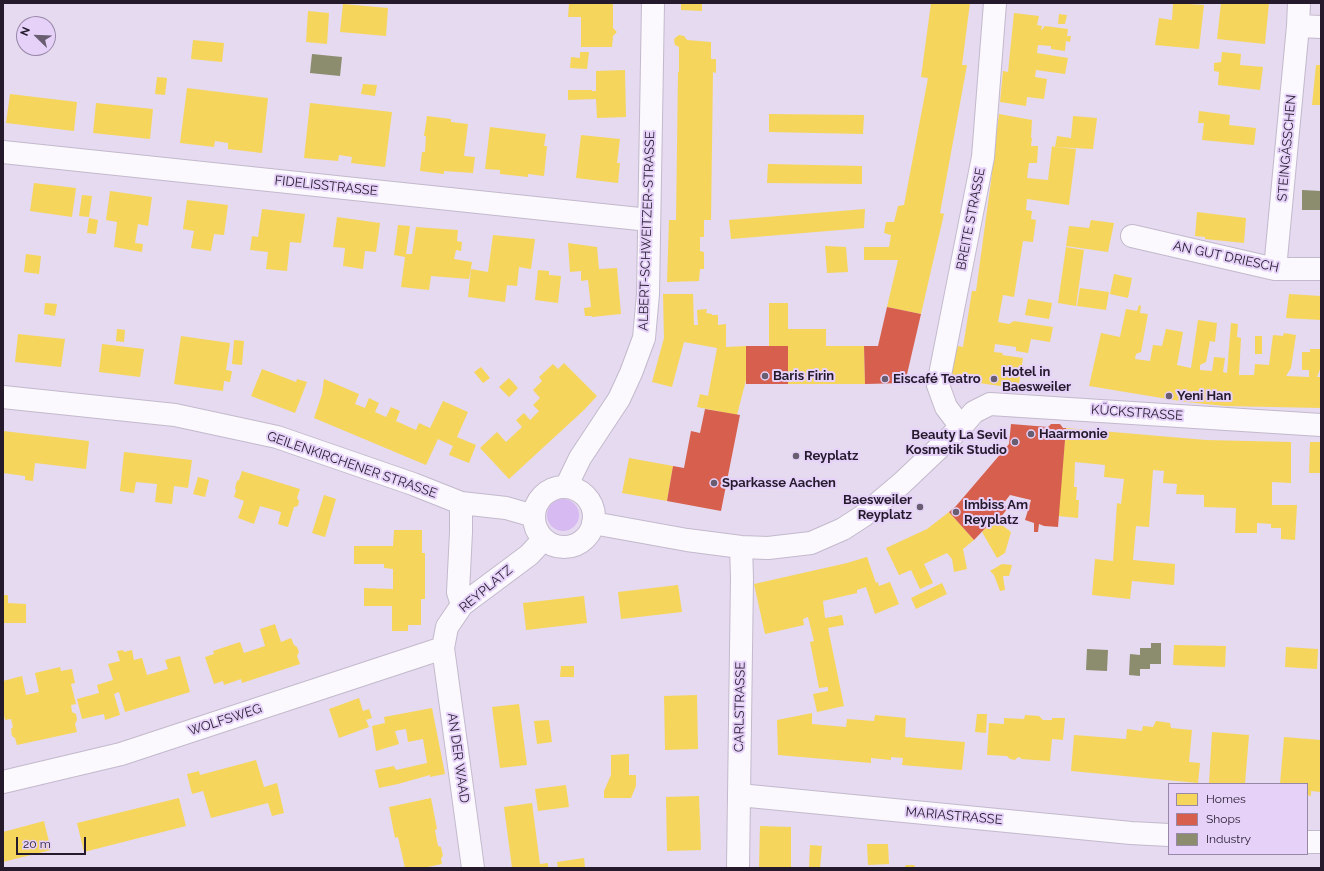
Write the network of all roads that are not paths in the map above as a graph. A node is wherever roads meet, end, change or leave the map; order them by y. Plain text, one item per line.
1 (653, 3) edge
2 (995, 3) edge
3 (1299, 3) edge
4 (1298, 26) junction
5 (1321, 28) edge
6 (3, 152) edge
7 (650, 220) junction
8 (1132, 236) dead end
9 (1321, 269) edge
10 (1275, 270) junction
11 (3, 397) edge
12 (1321, 425) edge
13 (961, 427) junction
14 (566, 487) junction
15 (460, 503) junction
16 (534, 516) junction
17 (593, 523) junction
18 (543, 540) junction
19 (741, 547) junction
20 (462, 605) junction
21 (443, 648) junction
22 (3, 782) edge
23 (738, 795) junction
24 (1168, 835) edge
25 (1308, 842) edge
26 (1321, 842) edge
27 (473, 868) edge
28 (738, 868) edge

1 - 7 street, ALBERT-SCHWEITZER-STRASSE
2 - 13 street, BREITE STRASSE
3 - 4 street, STEINGÄSSCHEN
4 - 5 street
4 - 10 street, STEINGÄSSCHEN
6 - 7 street, FIDELISSTRASSE
7 - 14 street, ALBERT-SCHWEITZER-STRASSE
8 - 10 street, AN GUT DRIESCH
9 - 10 street, AN GUT DRIESCH
11 - 15 street, GEILENKIRCHENER STRASSE
12 - 13 street, KÜCKSTRASSE
13 - 19 street
14 - 16 street
14 - 17 street
15 - 16 street, GEILENKIRCHENER STRASSE
15 - 20 street
16 - 18 street
17 - 18 street
17 - 19 street
18 - 20 street, REYPLATZ
19 - 23 street, CARLSTRASSE
20 - 21 street, REYPLATZ
21 - 22 street, WOLFSWEG
21 - 27 street, AN DER WAAD
23 - 24 street, MARIASTRASSE
23 - 28 street, CARLSTRASSE
25 - 26 street

